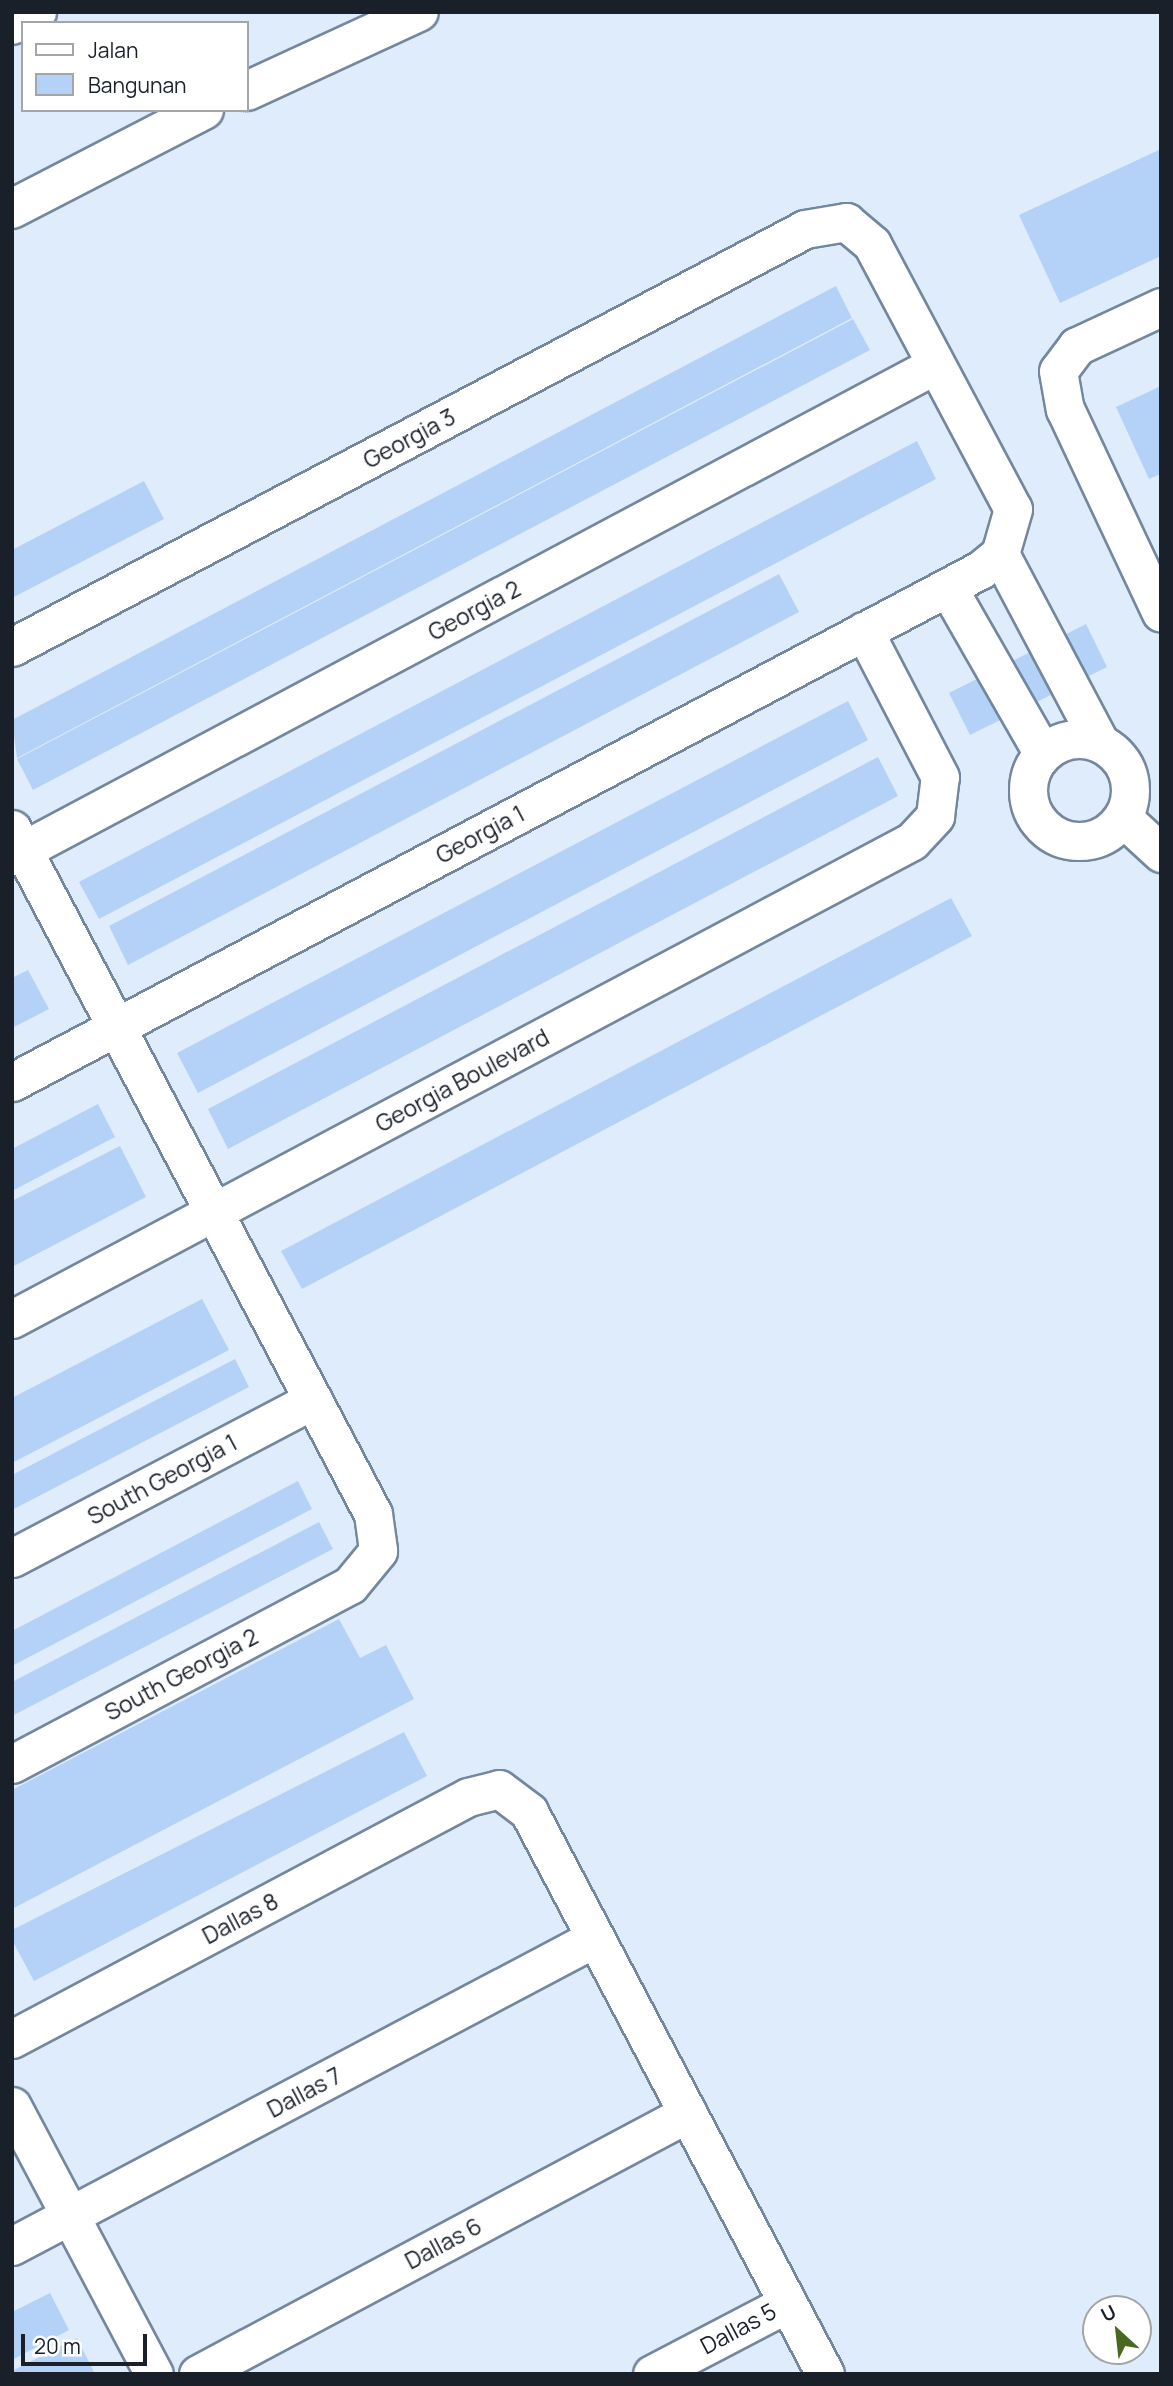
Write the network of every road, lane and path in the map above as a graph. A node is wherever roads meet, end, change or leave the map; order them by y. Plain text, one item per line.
1 (37, 12) edge
2 (419, 12) edge
3 (12, 25) edge
4 (248, 91) edge
5 (200, 112) edge
6 (12, 209) edge
7 (1161, 307) edge
8 (936, 365) junction
9 (1000, 554) junction
10 (948, 588) junction
11 (1161, 613) edge
12 (864, 631) junction
13 (12, 647) edge
14 (1099, 741) junction
15 (1042, 752) junction
16 (1123, 818) junction
17 (16, 845) edge
18 (1161, 853) edge
19 (116, 1026) junction
20 (12, 1082) edge
21 (214, 1212) junction
22 (12, 1319) edge
23 (313, 1399) junction
24 (12, 1558) edge
25 (12, 1764) edge
26 (596, 1938) junction
27 (12, 2039) edge
28 (12, 2106) edge
29 (688, 2113) junction
30 (70, 2216) junction
31 (12, 2246) edge
32 (788, 2303) junction
33 (154, 2374) edge
34 (198, 2374) edge
35 (652, 2374) edge
36 (825, 2374) edge

1 - 3 main road
2 - 4 main road
5 - 6 main road
7 - 11 street
8 - 9 street, Georgia 3
8 - 13 street, Georgia 3
8 - 17 street, Georgia 2
9 - 10 street, Georgia 1
9 - 14 street
10 - 12 street, Georgia 1
10 - 15 street
12 - 19 street, Georgia 1
12 - 21 street, Georgia Boulevard
14 - 15 street
14 - 16 street
15 - 16 street
16 - 18 street
17 - 19 street
19 - 20 street, Georgia 1
19 - 21 street
21 - 22 street, Georgia Boulevard
21 - 23 street
23 - 24 street, South Georgia 1
23 - 25 street, South Georgia 2
26 - 27 street, Dallas 8
26 - 29 street
26 - 30 street, Dallas 7
28 - 30 street
29 - 32 street
29 - 34 street, Dallas 6
30 - 31 street, Dallas 7
30 - 33 street
32 - 35 street, Dallas 5
32 - 36 street

